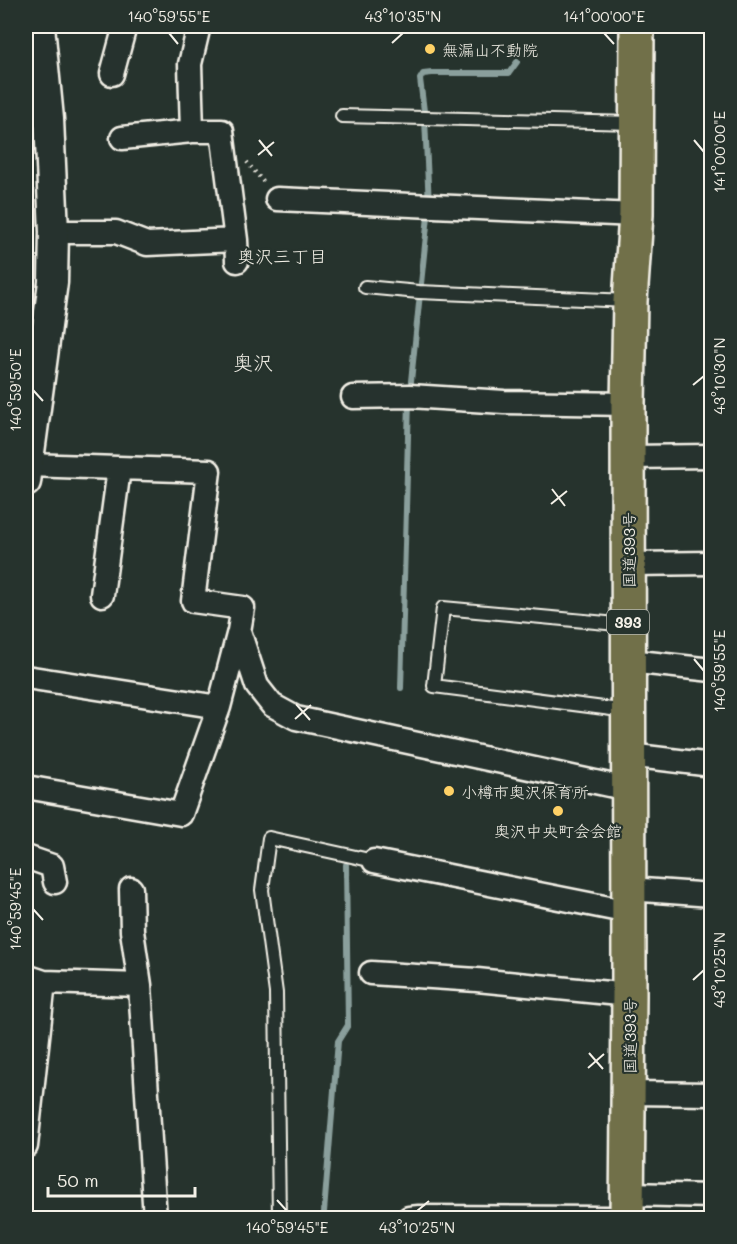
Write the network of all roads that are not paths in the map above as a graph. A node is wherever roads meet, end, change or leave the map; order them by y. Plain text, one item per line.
1 (40, 26) edge
2 (125, 26) edge
3 (199, 26) edge
4 (637, 26) edge
5 (112, 74) dead end
6 (37, 116) edge
7 (342, 116) dead end
8 (635, 123) junction
9 (192, 131) junction
10 (122, 138) dead end
11 (277, 199) dead end
12 (636, 215) junction
13 (54, 232) junction
14 (365, 287) dead end
15 (630, 301) junction
16 (353, 397) dead end
17 (628, 404) junction
18 (711, 456) edge
19 (628, 457) junction
20 (119, 469) junction
21 (27, 474) edge
22 (711, 563) edge
23 (629, 564) junction
24 (102, 595) dead end
25 (628, 625) junction
26 (239, 631) junction
27 (629, 662) junction
28 (711, 670) edge
29 (26, 677) edge
30 (219, 707) junction
31 (628, 712) junction
32 (629, 755) junction
33 (711, 765) edge
34 (26, 787) edge
35 (628, 789) junction
36 (26, 857) edge
37 (374, 861) joint
38 (55, 882) dead end
39 (130, 889) dead end
40 (711, 895) edge
41 (629, 901) junction
42 (371, 973) dead end
43 (35, 979) edge
44 (140, 985) junction
45 (629, 995) junction
46 (629, 1093) junction
47 (711, 1094) edge
48 (26, 1146) edge
49 (711, 1196) edge
50 (621, 1210) edge
51 (155, 1218) edge
52 (279, 1218) edge
53 (409, 1218) edge

1 - 6 street
2 - 5 street
3 - 9 street
4 - 8 highway, 国道393号 / 393
6 - 13 street
7 - 8 lane
8 - 12 highway, 国道393号 / 393
9 - 10 street
9 - 13 street
11 - 12 street
12 - 15 highway, 国道393号 / 393
13 - 21 street
14 - 15 lane
15 - 17 highway, 国道393号 / 393
16 - 17 street
17 - 19 highway, 国道393号 / 393
18 - 19 street
19 - 23 highway, 国道393号 / 393
20 - 21 street
20 - 24 street
20 - 26 street
22 - 23 street
23 - 25 highway, 国道393号 / 393
25 - 27 highway, 国道393号 / 393
25 - 31 lane
26 - 30 street
26 - 35 street
27 - 28 street
27 - 31 highway, 国道393号 / 393
29 - 30 street
30 - 34 street
31 - 32 highway, 国道393号 / 393
32 - 33 street
32 - 35 highway, 国道393号 / 393
35 - 41 highway, 国道393号 / 393
36 - 38 street
37 - 41 street
37 - 52 lane
39 - 44 street
40 - 41 street
41 - 45 highway, 国道393号 / 393
42 - 45 street
43 - 44 street
43 - 48 street
44 - 51 street
45 - 46 highway, 国道393号 / 393
46 - 47 street
46 - 50 highway, 国道393号 / 393
49 - 50 street
50 - 53 street

